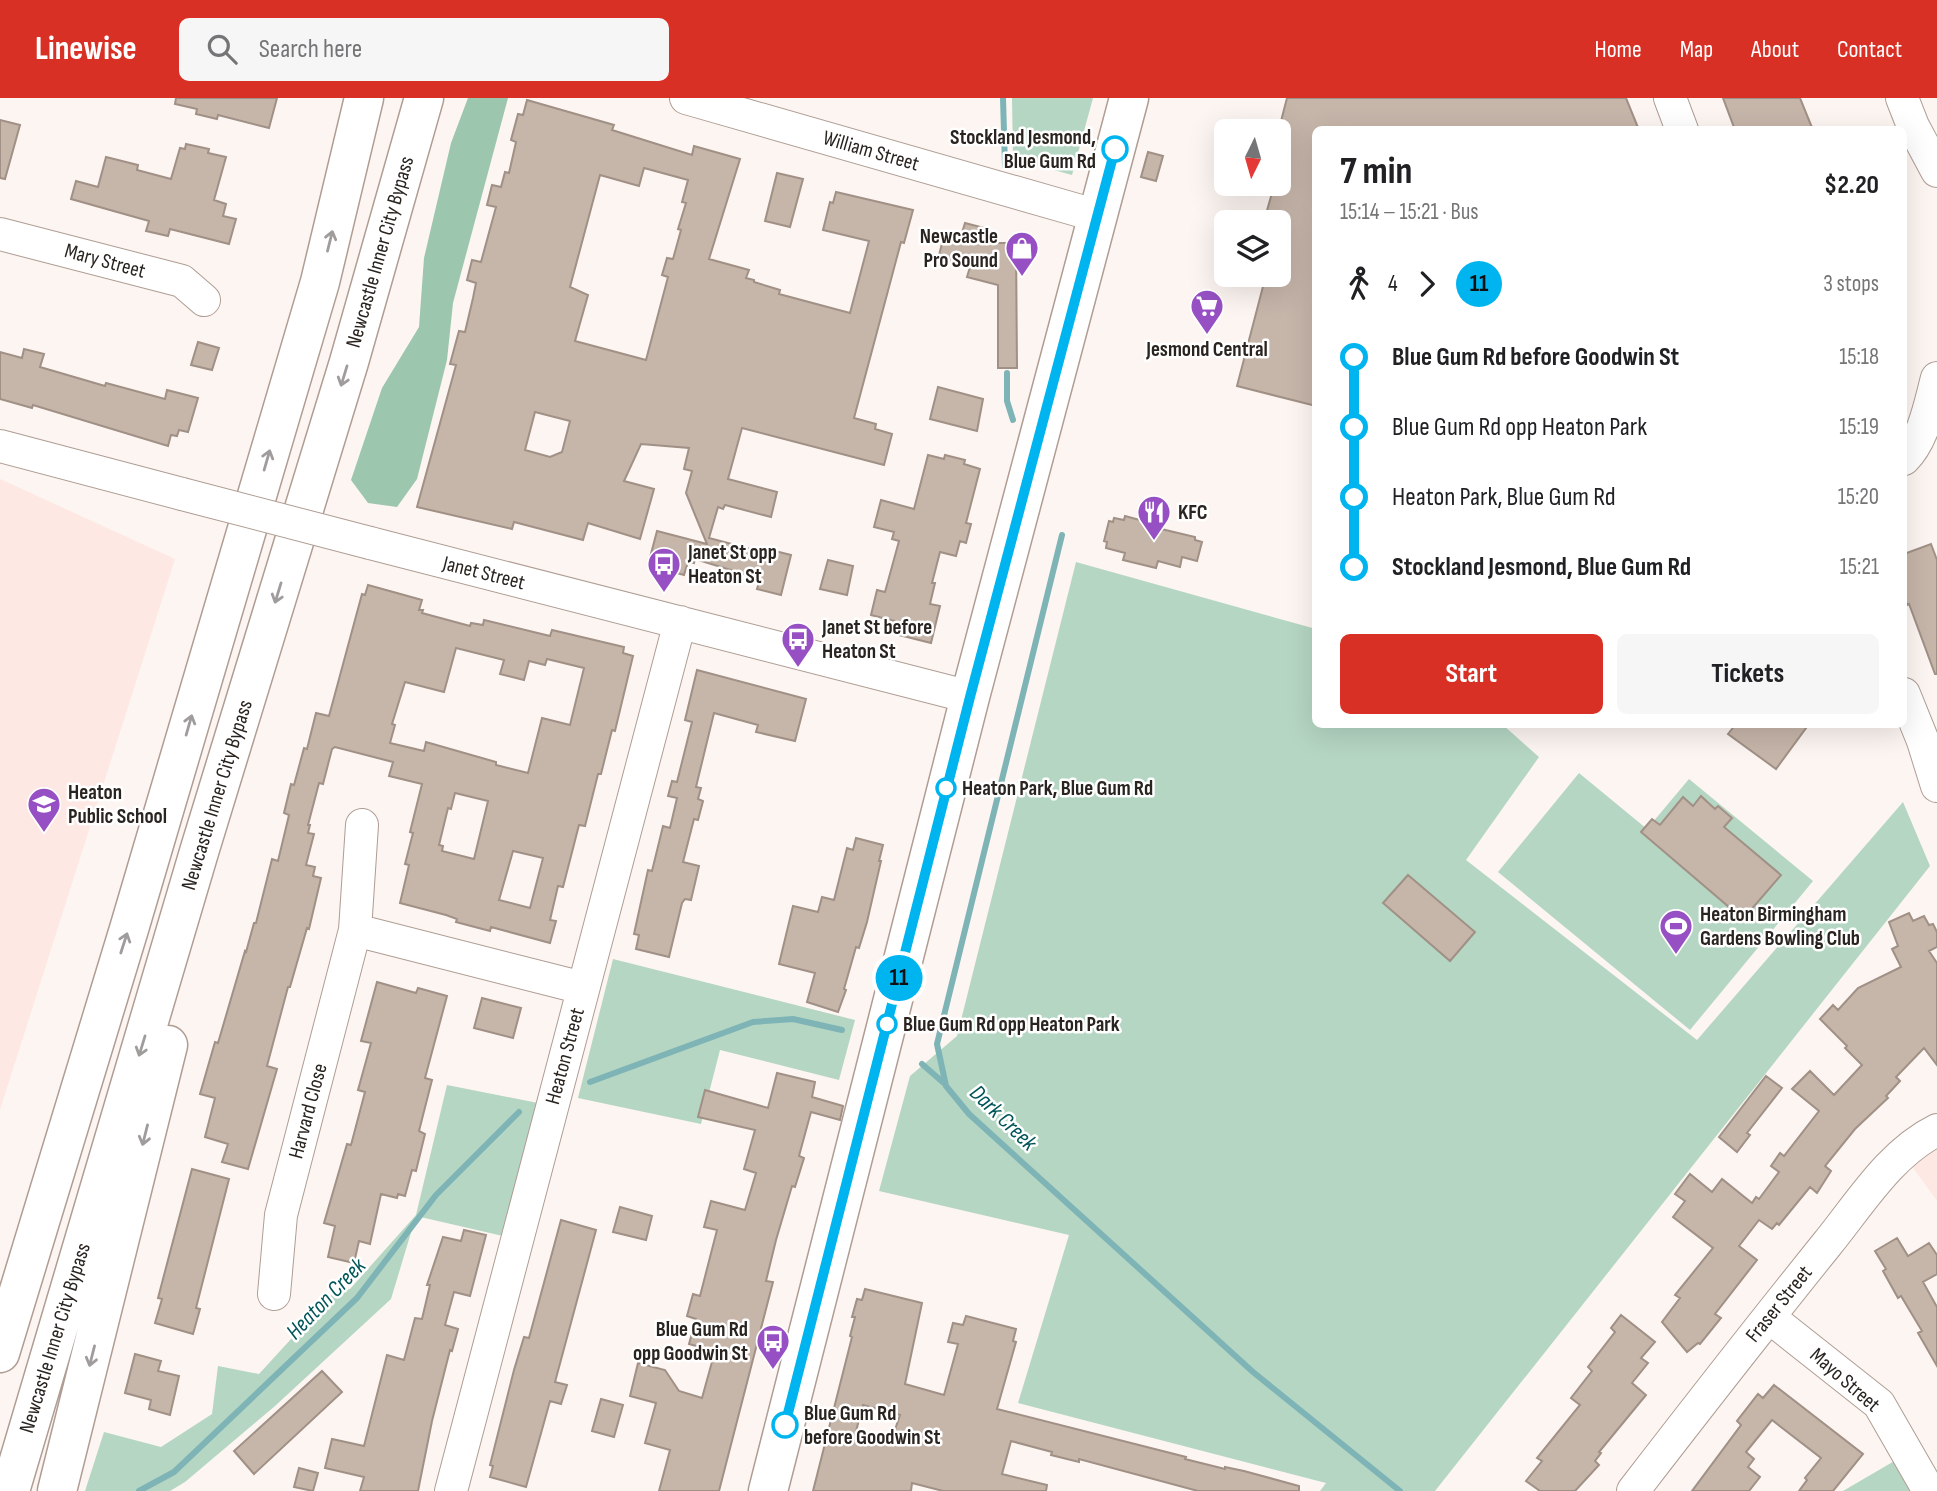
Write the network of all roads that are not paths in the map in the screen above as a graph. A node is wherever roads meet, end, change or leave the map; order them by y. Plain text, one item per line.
1 (364, 98) edge
2 (424, 98) edge
3 (686, 98) edge
4 (1129, 98) edge
5 (1670, 98) edge
6 (1917, 123) edge
7 (1680, 126) edge
8 (1937, 172) edge
9 (1098, 216) junction
10 (0, 234) edge
11 (204, 300) dead end
12 (1937, 378) edge
13 (0, 446) edge
14 (1907, 456) edge
15 (680, 622) junction
16 (970, 697) junction
17 (1907, 701) edge
18 (1937, 786) edge
19 (362, 825) dead end
20 (199, 852) junction
21 (355, 930) junction
22 (583, 988) junction
23 (104, 1009) junction
24 (1937, 1130) edge
25 (0, 1274) edge
26 (274, 1294) dead end
27 (1769, 1317) junction
28 (0, 1353) edge
29 (10, 1491) edge
30 (57, 1491) edge
31 (452, 1491) edge
32 (768, 1491) edge
33 (1633, 1491) edge
34 (1929, 1491) edge

23 -> 1 main road
2 -> 20 main road, Newcastle Inner City Bypass
3 - 9 street, William Street
4 - 9 main road
5 - 7 street
6 - 8 street
9 - 16 main road
10 - 11 street, Mary Street
12 - 14 street
13 - 15 street, Janet Street, bridge
15 - 16 street, Janet Street
15 - 22 street, Heaton Street
16 - 32 main road
17 - 18 street
19 - 21 street, Harvard Close
20 -> 29 main road, Newcastle Inner City Bypass
20 -> 30 main road
21 - 22 street
21 - 26 street, Harvard Close
22 - 31 street, Heaton Street
23 - 25 main road
23 - 28 main road
24 - 27 street, Fraser Street
27 - 33 street, Fraser Street
27 - 34 street, Mayo Street

